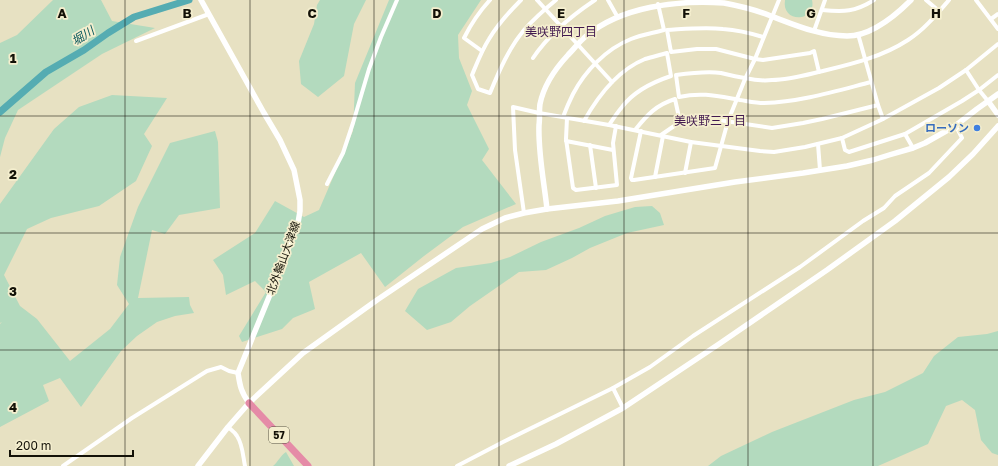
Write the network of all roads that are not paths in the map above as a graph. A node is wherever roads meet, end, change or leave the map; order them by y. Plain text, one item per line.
1 (201, 0) edge
2 (397, 0) edge
3 (490, 0) edge
4 (521, 0) edge
5 (537, 0) edge
6 (556, 0) edge
7 (595, 0) edge
8 (608, 0) edge
9 (779, 0) edge
10 (825, 0) edge
11 (874, 0) edge
12 (911, 0) edge
13 (926, 0) edge
14 (949, 0) edge
15 (976, 0) edge
16 (712, 1) edge
17 (658, 4) junction
18 (545, 9) junction
19 (822, 10) junction
20 (939, 12) junction
21 (209, 14) junction
22 (998, 14) edge
23 (617, 16) junction
24 (772, 16) junction
25 (991, 19) junction
26 (561, 26) junction
27 (998, 29) edge
28 (665, 30) junction
29 (814, 31) junction
30 (858, 34) junction
31 (763, 37) junction
32 (136, 41) dead end
33 (578, 44) junction
34 (998, 44) edge
35 (482, 51) junction
36 (669, 53) junction
37 (532, 58) dead end
38 (755, 59) junction
39 (866, 60) junction
40 (595, 64) junction
41 (966, 70) junction
42 (818, 72) junction
43 (674, 75) junction
44 (998, 75) edge
45 (745, 79) junction
46 (612, 82) junction
47 (871, 82) junction
48 (979, 90) junction
49 (998, 94) edge
50 (677, 98) junction
51 (736, 99) junction
52 (988, 101) junction
53 (878, 105) junction
54 (539, 113) junction
55 (998, 115) edge
56 (565, 117) junction
57 (883, 119) junction
58 (584, 121) junction
59 (728, 121) junction
60 (680, 122) junction
61 (609, 125) junction
62 (616, 126) junction
63 (954, 126) junction
64 (998, 126) edge
65 (635, 130) junction
66 (641, 131) junction
67 (905, 134) junction
68 (662, 136) junction
69 (842, 138) junction
70 (566, 141) junction
71 (691, 142) junction
72 (818, 144) junction
73 (590, 145) junction
74 (720, 146) junction
75 (913, 148) junction
76 (614, 150) junction
77 (820, 170) junction
78 (685, 173) junction
79 (655, 177) junction
80 (327, 184) dead end
81 (596, 188) junction
82 (547, 209) junction
83 (524, 213) junction
84 (238, 373) junction
85 (613, 388) junction
86 (250, 403) junction
87 (623, 408) junction
88 (228, 427) junction
89 (62, 466) edge
90 (198, 466) edge
91 (245, 466) edge
92 (308, 466) edge
93 (457, 466) edge
94 (510, 466) edge

1 - 21 street, 北外輪山大津線
2 - 80 street
3 - 35 street
4 - 35 street
5 - 18 street
6 - 18 street
7 - 26 street
8 - 23 street
9 - 24 street
10 - 19 street
11 - 19 street
12 - 30 street
13 - 20 street
14 - 20 street
15 - 25 street
16 - 17 street
16 - 24 street
17 - 23 street
17 - 28 street
18 - 26 street
18 - 35 street
19 - 29 street
20 - 39 street
21 - 32 street
21 - 84 street, 北外輪山大津線
22 - 25 street
23 - 33 street
24 - 29 street
24 - 31 street
25 - 27 street
26 - 33 street
26 - 37 street
28 - 31 street
28 - 36 street
28 - 40 street
29 - 30 street
30 - 39 street
31 - 38 street
33 - 40 street
33 - 54 street
34 - 41 street
36 - 38 street
36 - 43 street
36 - 46 street
38 - 42 street
38 - 45 street
39 - 42 street
39 - 47 street
40 - 46 street
40 - 56 street
41 - 48 street
41 - 57 street
42 - 45 street
43 - 45 street
43 - 50 street
43 - 61 street
44 - 48 street
45 - 51 street
46 - 58 street
47 - 51 street
47 - 53 street
48 - 52 street
48 - 67 street
49 - 52 street
50 - 51 street
50 - 60 street
50 - 65 street
51 - 59 street
52 - 55 street
52 - 63 street
53 - 57 street
53 - 59 street
54 - 56 street
54 - 82 street
54 - 83 street
56 - 58 street
56 - 70 street
57 - 69 street
58 - 61 street
59 - 60 street
59 - 74 street
60 - 68 street
61 - 62 street
62 - 65 street
62 - 76 street
63 - 75 street
63 - 85 street
64 - 87 street
65 - 66 street
66 - 68 street
66 - 79 street
67 - 69 street
67 - 75 street
68 - 71 street
68 - 79 street
69 - 72 street
70 - 73 street
70 - 81 street
71 - 74 street
71 - 78 street
72 - 74 street
72 - 77 street
73 - 76 street
73 - 81 street
74 - 78 street
75 - 77 street
76 - 81 street
77 - 82 street
78 - 79 street
82 - 83 street
83 - 86 street
84 - 86 street
84 - 89 street
85 - 87 street
85 - 93 street
86 - 88 street
86 - 92 highway, 57
87 - 94 street
88 - 90 street
88 - 91 street

